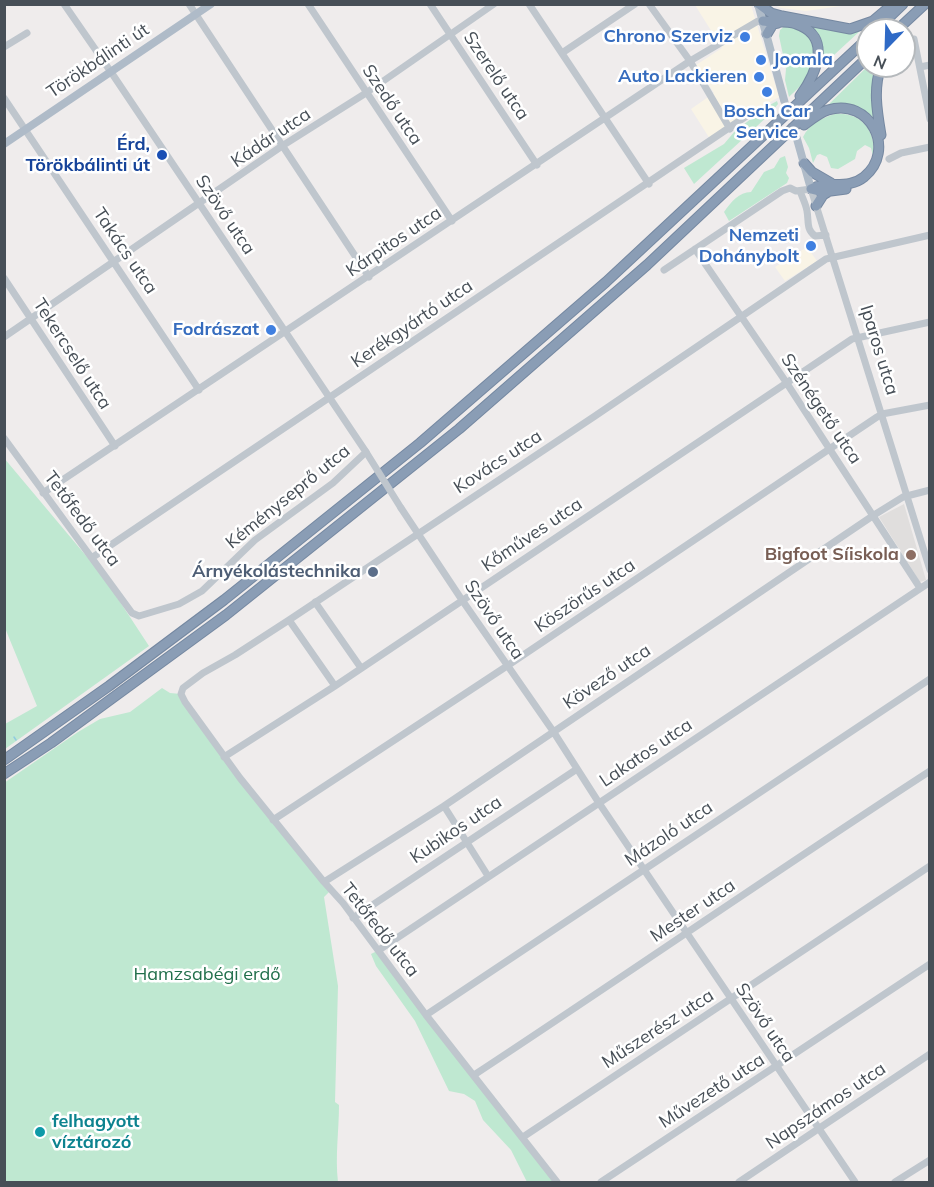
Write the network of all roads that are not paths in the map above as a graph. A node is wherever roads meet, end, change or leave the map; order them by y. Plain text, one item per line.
1 (189, 4) edge
2 (211, 4) edge
3 (308, 4) edge
4 (430, 4) edge
5 (494, 4) edge
6 (529, 4) edge
7 (635, 4) edge
8 (650, 4) edge
9 (759, 4) edge
10 (893, 4) edge
11 (903, 4) edge
12 (925, 4) edge
13 (66, 5) edge
14 (930, 6) edge
15 (196, 14) junction
16 (888, 18) edge
17 (910, 18) edge
18 (780, 19) junction
19 (916, 20) edge
20 (763, 21) junction
21 (27, 33) dead end
22 (450, 34) junction
23 (767, 34) junction
24 (4, 47) edge
25 (916, 48) edge
26 (856, 49) edge
27 (562, 53) junction
28 (690, 61) junction
29 (930, 65) edge
30 (920, 67) junction
31 (856, 68) edge
32 (111, 72) junction
33 (878, 78) edge
34 (366, 93) junction
35 (4, 98) edge
36 (784, 100) tunnel mouth
37 (748, 116) dead end
38 (784, 117) junction
39 (606, 118) junction
40 (930, 119) edge
41 (730, 129) junction
42 (25, 130) junction
43 (796, 139) tunnel mouth
44 (4, 144) edge
45 (775, 145) junction
46 (282, 146) junction
47 (930, 147) edge
48 (889, 159) dead end
49 (804, 163) junction
50 (537, 165) junction
51 (649, 184) junction
52 (831, 188) junction
53 (811, 189) junction
54 (800, 191) junction
55 (199, 204) junction
56 (816, 206) junction
57 (452, 221) junction
58 (826, 235) junction
59 (930, 235) edge
60 (695, 249) junction
61 (832, 256) junction
62 (114, 261) junction
63 (664, 270) dead end
64 (369, 277) junction
65 (4, 278) edge
66 (740, 316) junction
67 (31, 318) junction
68 (930, 322) edge
69 (286, 332) junction
70 (4, 337) edge
71 (857, 337) junction
72 (786, 382) junction
73 (199, 390) junction
74 (330, 398) junction
75 (930, 405) edge
76 (882, 414) junction
77 (4, 438) edge
78 (115, 446) junction
79 (829, 449) junction
80 (366, 452) junction
81 (930, 490) edge
82 (44, 493) junction
83 (906, 496) junction
84 (874, 515) junction
85 (417, 533) junction
86 (93, 557) junction
87 (930, 570) edge
88 (930, 582) edge
89 (920, 588) junction
90 (462, 600) junction
91 (315, 602) junction
92 (136, 615) joint
93 (289, 620) junction
94 (507, 666) junction
95 (361, 668) junction
96 (930, 679) edge
97 (334, 686) junction
98 (182, 694) joint
99 (554, 731) junction
100 (7, 756) edge
101 (224, 757) junction
102 (577, 769) junction
103 (930, 771) edge
104 (4, 774) edge
105 (599, 803) junction
106 (444, 806) junction
107 (273, 820) junction
108 (465, 842) junction
109 (930, 866) edge
110 (643, 868) junction
111 (488, 876) junction
112 (324, 882) junction
113 (353, 918) junction
114 (687, 933) junction
115 (379, 950) junction
116 (930, 964) edge
117 (731, 999) junction
118 (426, 1015) junction
119 (930, 1054) edge
120 (777, 1067) junction
121 (474, 1075) junction
122 (819, 1129) junction
123 (523, 1137) junction
124 (930, 1160) edge
125 (557, 1182) edge
126 (601, 1182) edge
127 (739, 1182) edge
128 (855, 1182) edge
129 (895, 1182) edge

1 - 15 street
2 - 15 main road, Törökbálinti út
3 - 34 street, Szedő utca
4 - 22 street, Szerelő utca
5 - 22 street, Kádár utca
6 - 27 street
7 - 27 street
8 - 28 street
9 - 18 highway
9 - 20 main road
10 - 18 highway
11 - 16 highway
12 - 17 highway
13 - 32 street, Szövő utca
14 - 19 highway
15 - 32 main road, Törökbálinti út
15 - 46 street
18 - 20 highway
18 - 23 highway
18 - 38 highway
20 - 23 main road
20 - 28 street, Kárpitos utca
21 - 24 street
22 - 34 street, Kádár utca
22 - 50 street, Szerelő utca
23 - 36 main road
25 - 30 street
26 - 38 highway
27 - 39 street
28 - 39 street, Kárpitos utca
28 - 41 street
29 - 30 street
30 - 40 street
31 - 45 highway
32 - 42 main road, Törökbálinti út
32 - 55 street, Szövő utca
33 - 52 highway
34 - 46 street, Kádár utca
34 - 57 street, Szedő utca
35 - 42 street, Takács utca
37 - 41 street, Kerékgyártó utca
38 - 100 highway
39 - 50 street, Kárpitos utca
39 - 51 street
41 - 51 street, Kerékgyártó utca
42 - 44 main road, Törökbálinti út
42 - 62 street, Takács utca
43 - 49 main road, Iparos utca
45 - 52 highway
45 - 104 highway
46 - 55 street, Kádár utca
46 - 64 street
47 - 48 street
49 - 52 highway
49 - 53 main road, Iparos utca
50 - 57 street, Kárpitos utca
51 - 74 street, Kerékgyártó utca
52 - 53 highway
52 - 56 highway
53 - 54 street
53 - 56 street, Iparos utca
54 - 58 street
54 - 60 street
55 - 62 street, Kádár utca
55 - 69 street, Szövő utca
56 - 58 street, Iparos utca
57 - 64 street, Kárpitos utca
58 - 61 street, Iparos utca
59 - 61 street
60 - 63 street
60 - 66 street, Szénégető utca
61 - 66 street, Kovács utca
61 - 71 street, Iparos utca
62 - 67 street, Kádár utca
62 - 73 street, Takács utca
64 - 69 street, Kárpitos utca
65 - 67 street, Tekercselő utca
66 - 72 street, Szénégető utca
66 - 85 street, Kovács utca
67 - 70 street, Kádár utca
67 - 78 street, Tekercselő utca
68 - 71 street
69 - 73 street, Kárpitos utca
69 - 74 street, Szövő utca
71 - 72 street, Kőműves utca
71 - 76 street, Iparos utca
72 - 79 street, Szénégető utca
72 - 90 street, Kőműves utca
73 - 78 street, Kárpitos utca
74 - 80 street, Szövő utca
74 - 86 street, Kerékgyártó utca
75 - 76 street
76 - 79 street, Köszörűs utca
76 - 83 street, Iparos utca
77 - 82 street, Tetőfedő utca
78 - 82 street, Kárpitos utca
79 - 84 street, Szénégető utca
79 - 94 street, Köszörűs utca
80 - 85 street, Szövő utca, bridge
80 - 92 street, Kéményseprő utca
81 - 83 street, Kövező utca
82 - 86 street, Tetőfedő utca
83 - 84 street, Kövező utca
83 - 87 street, Iparos utca
84 - 89 street, Szénégető utca
84 - 99 street, Kövező utca
85 - 90 street, Szövő utca
85 - 91 street, Kovács utca
86 - 92 street, Tetőfedő utca
88 - 89 street, Lakatos utca
89 - 105 street, Lakatos utca
90 - 94 street, Szövő utca
90 - 95 street, Kőműves utca
91 - 93 street, Kovács utca
91 - 95 street
93 - 97 street
93 - 98 street, Kovács utca
94 - 99 street, Szövő utca
94 - 107 street, Köszörűs utca
95 - 97 street, Kőműves utca
96 - 110 street, Mázoló utca
97 - 101 street, Kőműves utca
98 - 101 street, Tetőfedő utca
99 - 102 street, Szövő utca
99 - 106 street, Kövező utca
101 - 107 street, Tetőfedő utca
102 - 105 street, Szövő utca
102 - 108 street, Kubikos utca
103 - 114 street, Mester utca
105 - 110 street, Szövő utca
105 - 111 street, Lakatos utca
106 - 108 street
106 - 112 street, Kövező utca
107 - 112 street, Tetőfedő utca
108 - 111 street
108 - 113 street, Kubikos utca
109 - 117 street, Műszerész utca
110 - 114 street, Szövő utca
110 - 118 street, Mázoló utca
111 - 115 street, Lakatos utca
112 - 113 street, Tetőfedő utca
113 - 115 street, Tetőfedő utca
114 - 117 street, Szövő utca
114 - 121 street, Mester utca
115 - 118 street, Tetőfedő utca
116 - 120 street, Művezető utca
117 - 120 street, Szövő utca
117 - 123 street, Műszerész utca
118 - 121 street, Tetőfedő utca
119 - 122 street, Napszámos utca
120 - 122 street, Szövő utca
120 - 126 street, Művezető utca
121 - 123 street, Tetőfedő utca
122 - 127 street, Napszámos utca
122 - 128 street, Szövő utca
123 - 125 street, Tetőfedő utca
124 - 129 street

